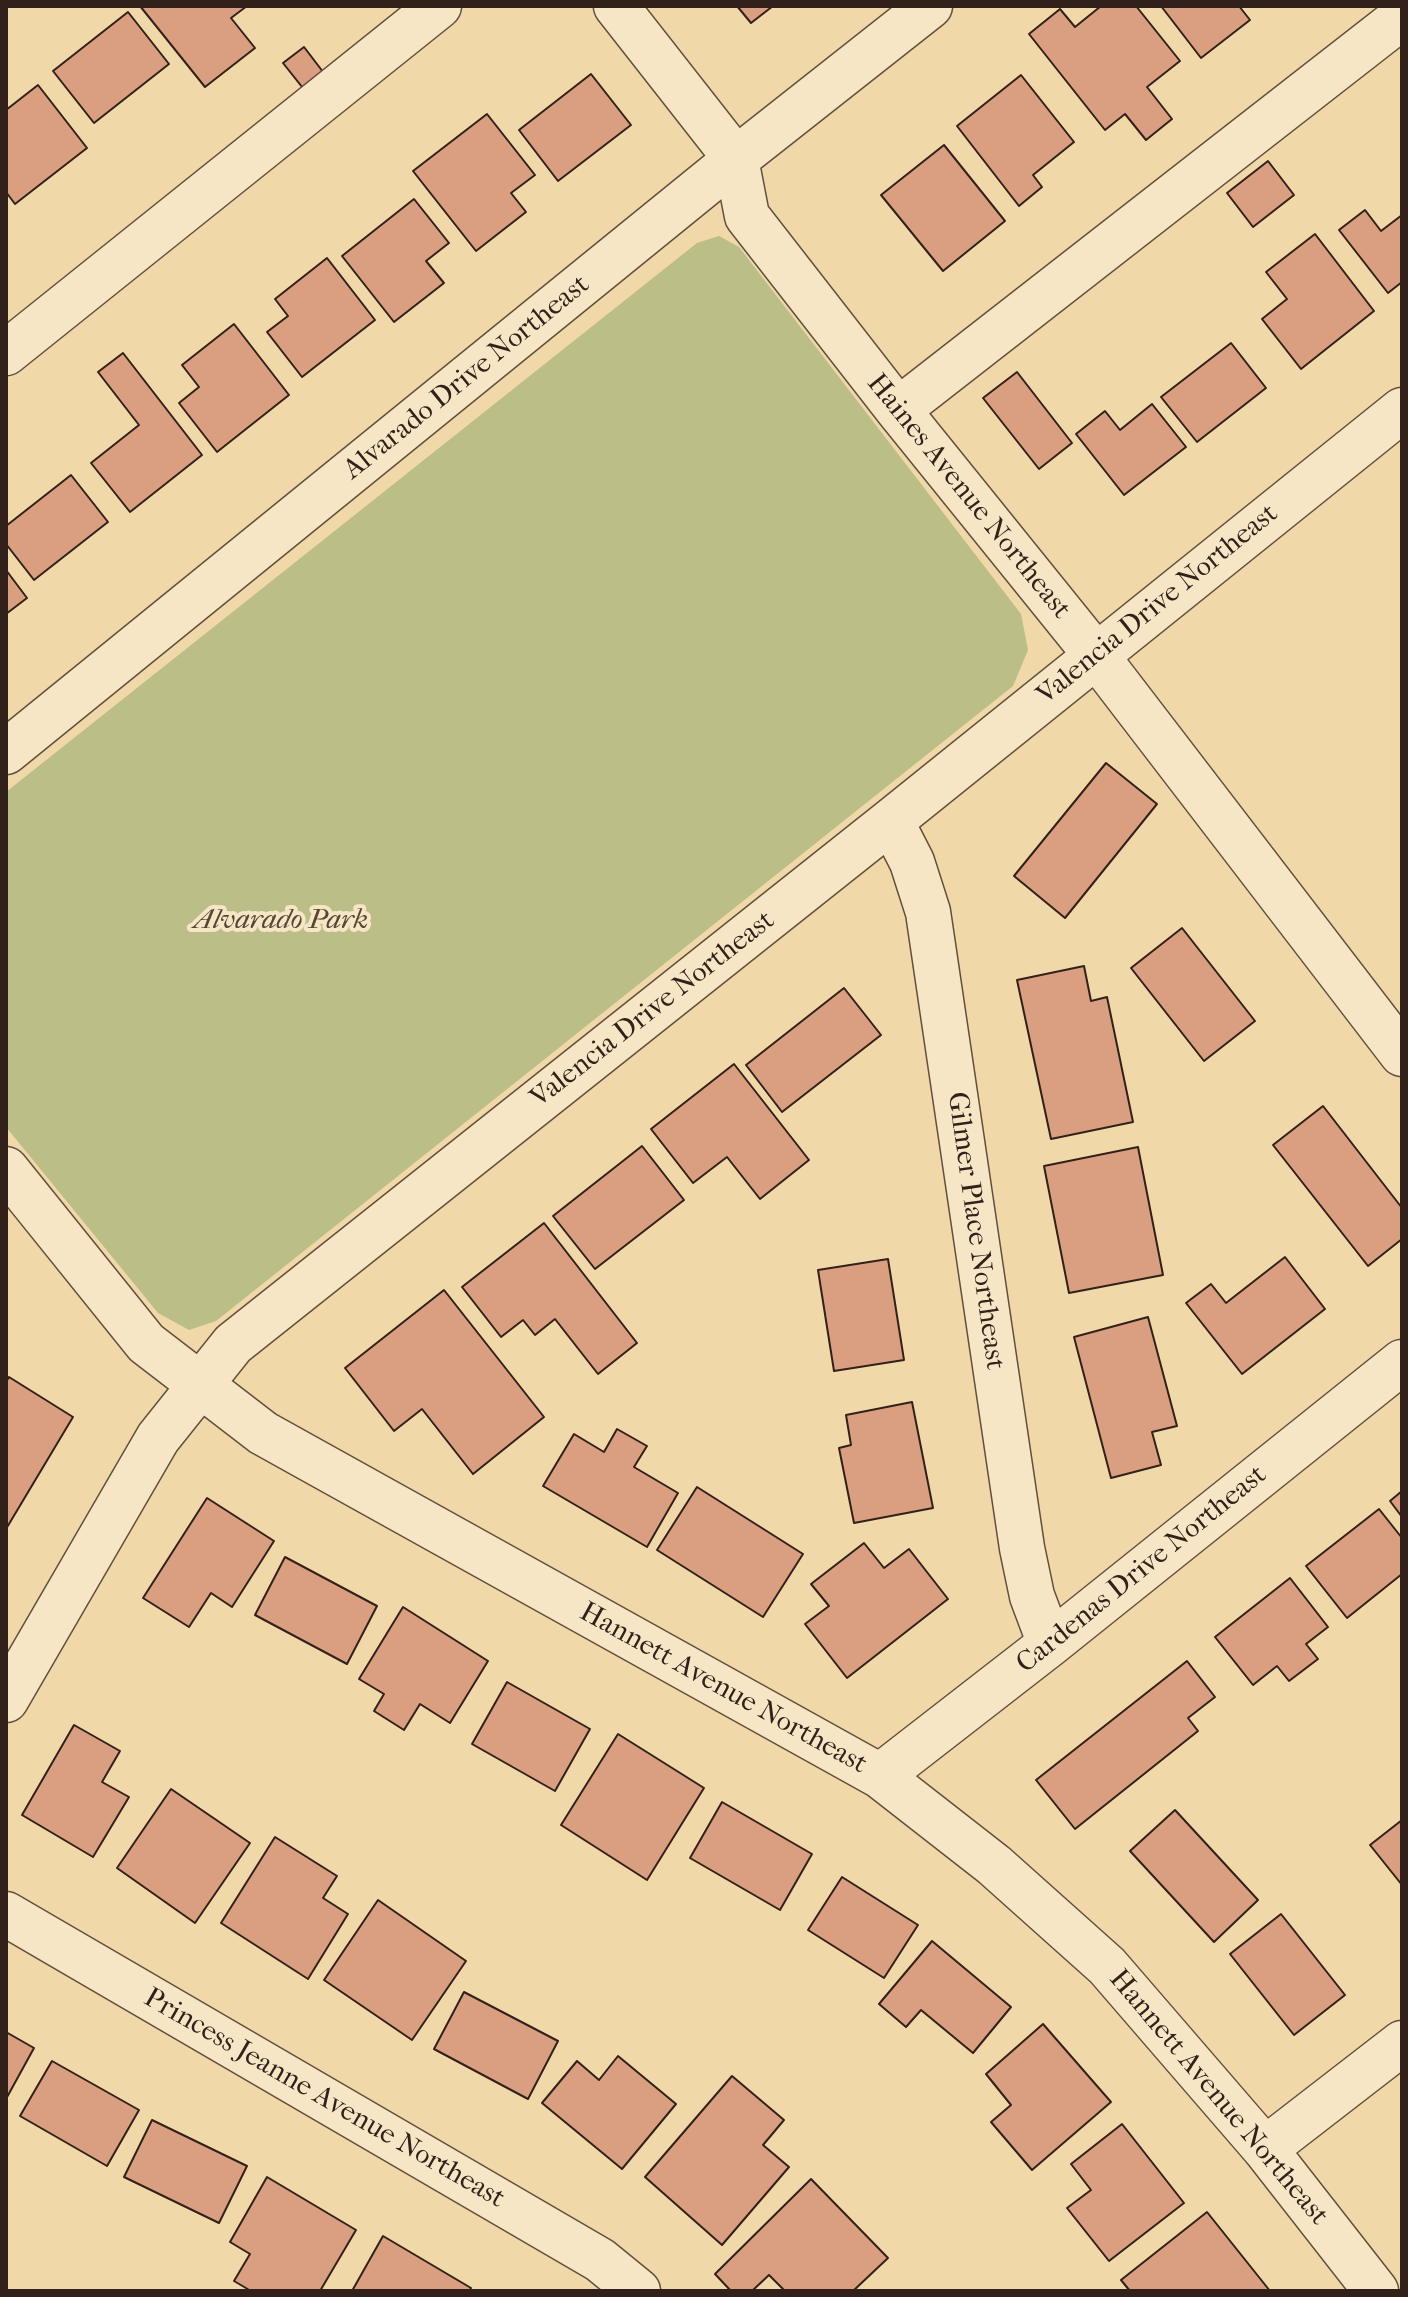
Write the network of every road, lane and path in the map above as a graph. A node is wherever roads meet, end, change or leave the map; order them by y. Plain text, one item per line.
1 (439, 6) edge
2 (616, 6) edge
3 (930, 6) edge
4 (1402, 17) edge
5 (736, 159) junction
6 (6, 353) edge
7 (898, 410) junction
8 (1402, 410) edge
9 (1095, 654) junction
10 (6, 752) edge
11 (891, 821) junction
12 (1402, 1054) edge
13 (6, 1169) edge
14 (1402, 1362) edge
15 (198, 1385) junction
16 (1050, 1644) junction
17 (6, 1700) edge
18 (880, 1776) junction
19 (6, 1914) edge
20 (1402, 2043) edge
21 (1265, 2149) junction
22 (638, 2291) edge
23 (1376, 2291) edge

1 - 6 street
2 - 5 street, Haines Avenue Northeast
3 - 5 street, Alvarado Drive Northeast
4 - 7 street
5 - 7 street, Haines Avenue Northeast
5 - 10 street, Alvarado Drive Northeast
7 - 9 street, Haines Avenue Northeast
8 - 9 street, Valencia Drive Northeast
9 - 11 street, Valencia Drive Northeast
9 - 12 street, Haines Avenue Northeast
11 - 15 street, Valencia Drive Northeast
11 - 16 street, Gilmer Place Northeast
13 - 15 street, Hannett Avenue Northeast
14 - 16 street, Cardenas Drive Northeast
15 - 17 street, Valencia Drive Northeast
15 - 18 street, Hannett Avenue Northeast
16 - 18 street, Cardenas Drive Northeast
18 - 21 street, Hannett Avenue Northeast
19 - 22 street, Princess Jeanne Avenue Northeast
20 - 21 street
21 - 23 street, Hannett Avenue Northeast

